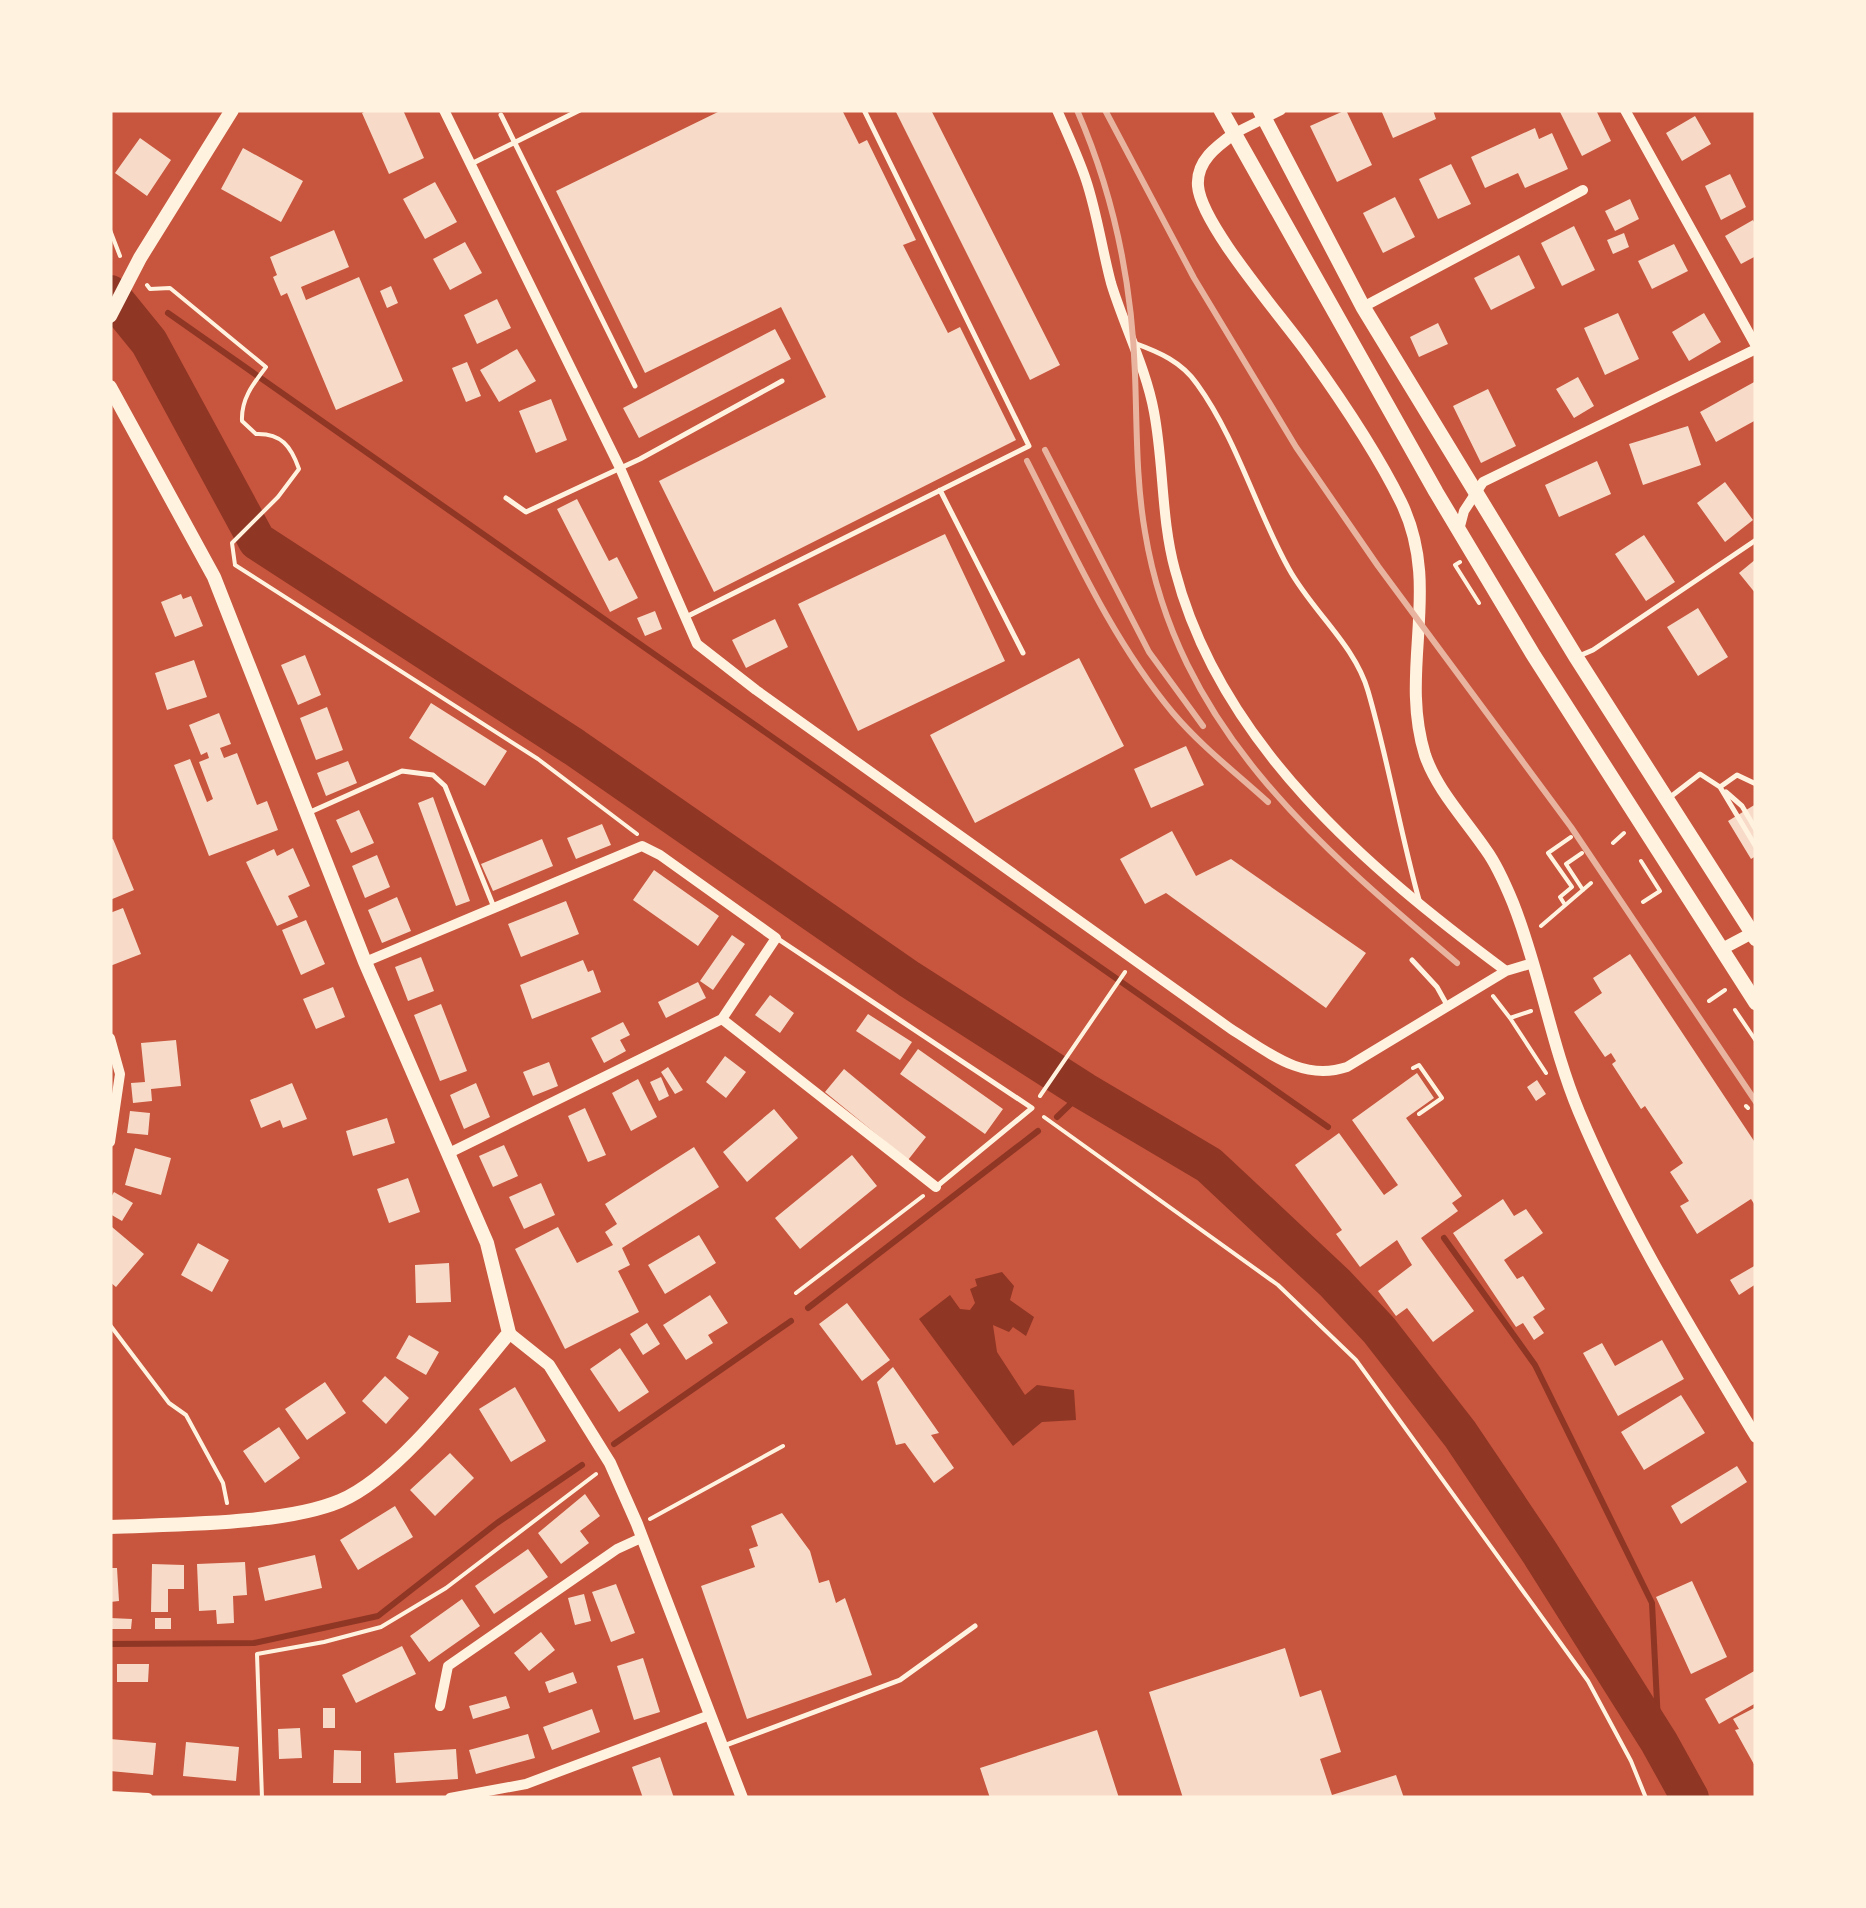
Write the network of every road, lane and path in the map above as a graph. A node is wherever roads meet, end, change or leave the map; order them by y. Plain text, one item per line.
1 (232, 110) edge
2 (444, 110) edge
3 (580, 110) edge
4 (864, 110) edge
5 (1057, 110) edge
6 (1221, 110) edge
7 (1625, 110) edge
8 (1271, 113) edge
9 (502, 115) dead end
10 (1235, 134) junction
11 (515, 142) junction
12 (471, 164) junction
13 (1583, 190) dead end
14 (110, 230) edge
15 (130, 275) junction
16 (1363, 307) junction
17 (110, 316) edge
18 (1133, 342) junction
19 (1756, 348) edge
20 (782, 381) dead end
21 (110, 386) edge
22 (635, 386) dead end
23 (620, 468) junction
24 (940, 490) junction
25 (1475, 493) junction
26 (506, 498) dead end
27 (1460, 530) junction
28 (1756, 540) edge
29 (686, 617) junction
30 (1023, 653) dead end
31 (1576, 657) junction
32 (1756, 784) edge
33 (1720, 787) junction
34 (1667, 800) junction
35 (305, 814) junction
36 (1756, 830) edge
37 (1624, 834) dead end
38 (1571, 837) dead end
39 (1613, 843) dead end
40 (642, 846) junction
41 (1756, 848) edge
42 (1582, 853) dead end
43 (1643, 863) dead end
44 (1591, 883) dead end
45 (1583, 890) junction
46 (1643, 902) dead end
47 (1565, 905) junction
48 (1422, 907) junction
49 (494, 908) junction
50 (1540, 926) dead end
51 (1755, 934) edge
52 (776, 938) junction
53 (1722, 950) junction
54 (1412, 960) dead end
55 (365, 962) junction
56 (1534, 963) junction
57 (1506, 972) junction
58 (1124, 974) dead end
59 (1484, 985) junction
60 (1729, 988) dead end
61 (1710, 1001) dead end
62 (1756, 1003) edge
63 (1547, 1005) junction
64 (1448, 1008) junction
65 (1736, 1010) dead end
66 (1510, 1018) junction
67 (722, 1020) junction
68 (110, 1038) edge
69 (1756, 1041) edge
70 (1413, 1068) dead end
71 (1551, 1088) dead end
72 (1040, 1096) dead end
73 (1032, 1108) junction
74 (1419, 1114) dead end
75 (110, 1142) edge
76 (447, 1154) junction
77 (936, 1187) junction
78 (796, 1294) dead end
79 (110, 1326) edge
80 (509, 1333) junction
81 (1756, 1438) edge
82 (783, 1446) dead end
83 (610, 1463) junction
84 (254, 1518) junction
85 (110, 1526) edge
86 (639, 1531) junction
87 (975, 1626) dead end
88 (440, 1706) dead end
89 (710, 1715) junction
90 (723, 1746) junction
91 (110, 1796) edge
92 (148, 1798) edge
93 (262, 1798) edge
94 (450, 1798) edge
95 (742, 1798) edge
96 (1646, 1798) edge

1 - 15 main road
2 - 12 street
3 - 11 lane
4 - 24 lane
5 - 18 street
6 - 10 main road
7 - 19 street
8 - 10 street
8 - 16 main road
9 - 11 lane
10 - 27 main road
10 - 56 street
11 - 12 lane
11 - 22 lane
12 - 23 street
13 - 16 street
14 - 15 path
15 - 17 main road
15 - 40 path
16 - 25 main road
18 - 48 lane
18 - 48 street
19 - 25 street
20 - 23 lane
21 - 35 main road
23 - 26 lane
23 - 29 street
24 - 29 lane
24 - 30 lane
25 - 27 street
25 - 31 main road
27 - 53 main road
28 - 31 lane
29 - 64 street
31 - 34 main road
32 - 33 lane
33 - 34 lane
33 - 36 lane
33 - 41 lane
34 - 51 main road
35 - 49 lane
35 - 55 main road
37 - 39 path
38 - 47 path
40 - 49 street
40 - 52 street
42 - 45 path
43 - 46 path
44 - 45 path
45 - 47 path
47 - 50 path
48 - 57 street
49 - 55 street
51 - 53 street
52 - 67 street
52 - 73 lane
53 - 62 main road
54 - 64 lane
55 - 76 main road
56 - 57 street
56 - 63 street
57 - 59 street
58 - 72 path
59 - 64 street
59 - 66 path
60 - 61 path
63 - 66 path
63 - 81 street
65 - 69 path
66 - 71 path
67 - 76 street
67 - 77 street
68 - 75 street
70 - 74 path
73 - 77 lane
73 - 96 path
76 - 80 main road
77 - 78 path
79 - 84 path
80 - 83 street
80 - 84 main road
82 - 86 path
83 - 86 street
83 - 93 path
84 - 85 main road
86 - 88 street
86 - 89 street
87 - 90 lane
89 - 90 street
89 - 94 street
90 - 95 street
91 - 92 street

